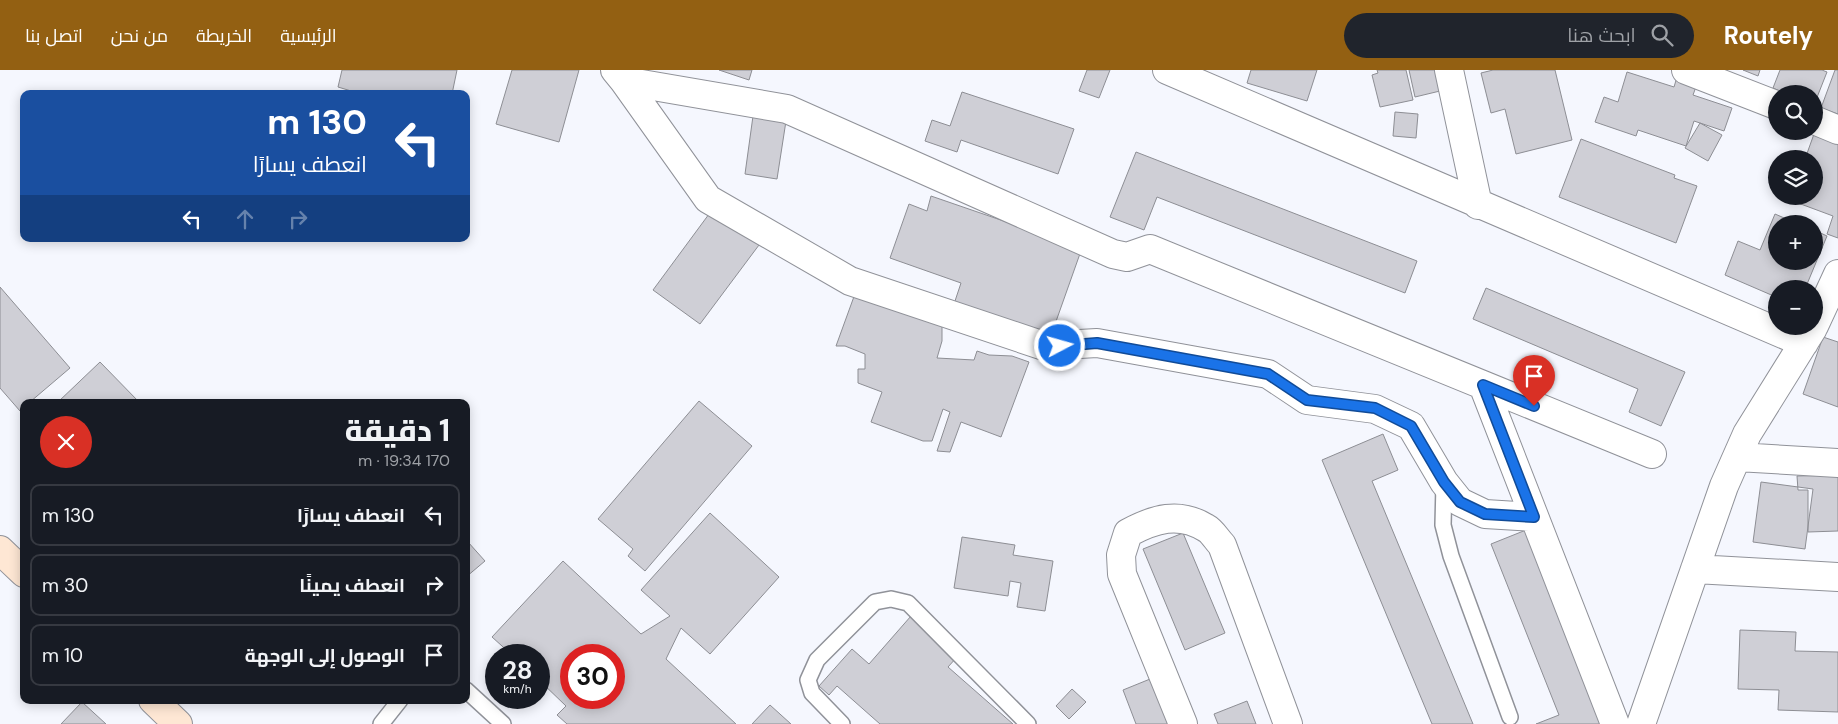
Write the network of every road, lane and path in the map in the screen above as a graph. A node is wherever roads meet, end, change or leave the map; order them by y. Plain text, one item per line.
1 (1167, 70) edge
2 (1449, 70) edge
3 (1686, 70) edge
4 (620, 75) edge
5 (1768, 103) edge
6 (1823, 124) edge
7 (1838, 130) edge
8 (1478, 205) junction
9 (1838, 274) edge
10 (1823, 306) edge
11 (1768, 316) edge
12 (1809, 335) edge
13 (1483, 385) junction
14 (1652, 454) dead end
15 (1737, 457) junction
16 (1838, 463) edge
17 (1444, 482) junction
18 (1534, 517) junction
19 (0, 550) edge
20 (20, 569) edge
21 (1695, 569) junction
22 (1838, 578) edge
23 (470, 694) edge
24 (157, 704) edge
25 (397, 704) edge
26 (1510, 717) dead end
27 (178, 724) edge
28 (381, 724) edge
29 (503, 724) edge
30 (842, 724) edge
31 (1028, 724) edge
32 (1183, 724) edge
33 (1288, 724) edge
34 (1615, 724) edge
35 (1641, 724) edge

1 - 8 street
2 - 8 street
3 - 5 street
4 - 13 street
4 - 17 street
6 - 7 street
8 - 11 street
9 - 10 street
12 - 15 street
13 - 14 street
13 - 18 street
15 - 16 street
15 - 21 street
17 - 18 street
17 - 26 lane
18 - 34 street
19 - 20 main road
21 - 22 street
21 - 35 street
23 - 29 lane
24 - 27 main road
25 - 28 lane
30 - 31 lane
32 - 33 street

